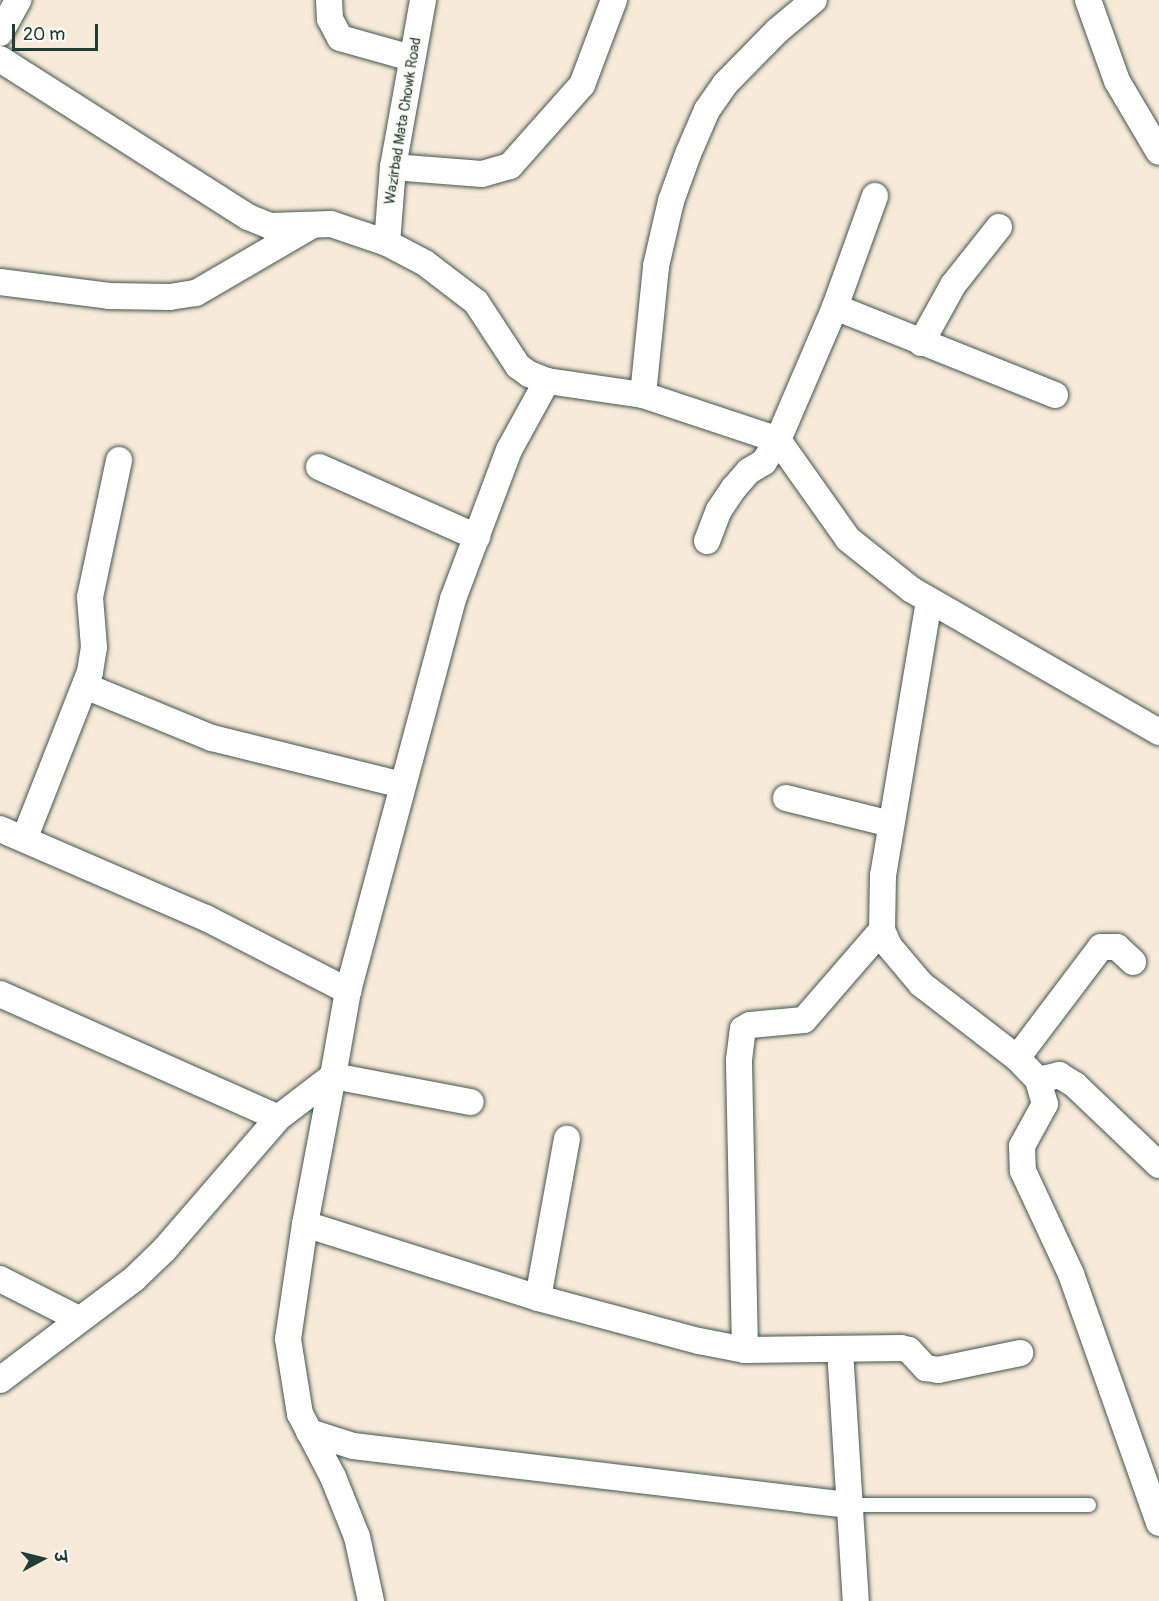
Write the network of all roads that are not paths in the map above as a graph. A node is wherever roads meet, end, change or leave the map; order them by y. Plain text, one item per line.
1 (18, 0) edge
2 (330, 0) edge
3 (423, 0) edge
4 (615, 0) edge
5 (814, 0) edge
6 (1088, 0) edge
7 (0, 33) edge
8 (411, 58) junction
9 (0, 59) edge
10 (1159, 152) edge
11 (393, 167) junction
12 (875, 196) dead end
13 (314, 224) junction
14 (999, 226) dead end
15 (387, 243) junction
16 (0, 282) edge
17 (835, 307) junction
18 (921, 343) junction
19 (547, 381) junction
20 (643, 395) junction
21 (1055, 395) dead end
22 (778, 440) junction
23 (118, 460) dead end
24 (319, 468) dead end
25 (477, 537) junction
26 (707, 541) dead end
27 (929, 601) junction
28 (86, 686) junction
29 (1159, 732) edge
30 (402, 785) junction
31 (786, 798) dead end
32 (891, 824) junction
33 (0, 829) edge
34 (25, 837) junction
35 (882, 930) junction
36 (1133, 962) dead end
37 (348, 991) junction
38 (0, 994) edge
39 (1017, 1058) junction
40 (333, 1076) junction
41 (1038, 1080) junction
42 (471, 1102) dead end
43 (278, 1118) junction
44 (567, 1139) dead end
45 (1159, 1165) edge
46 (304, 1224) junction
47 (0, 1279) edge
48 (538, 1298) junction
49 (79, 1319) junction
50 (745, 1350) junction
51 (840, 1350) junction
52 (1020, 1353) dead end
53 (0, 1380) edge
54 (309, 1432) junction
55 (847, 1505) junction
56 (1089, 1505) dead end
57 (1159, 1522) edge
58 (371, 1601) edge
59 (856, 1601) edge

1 - 7 street
2 - 8 street
3 - 8 street, Wazirbad Mata Chowk Road
4 - 11 street
5 - 20 street
6 - 10 street
8 - 11 street, Wazirbad Mata Chowk Road
9 - 13 street
11 - 15 street, Wazirbad Mata Chowk Road
12 - 17 street
13 - 15 street
13 - 16 street
14 - 18 street
15 - 19 street
17 - 18 street
17 - 22 street
18 - 21 street
19 - 20 street
19 - 25 street
20 - 22 street
22 - 26 street
22 - 27 street
23 - 28 street
24 - 25 street
25 - 30 street
27 - 29 street
27 - 32 street
28 - 30 street
28 - 34 street
30 - 37 street
31 - 32 street
32 - 35 street
33 - 34 street
34 - 37 street
35 - 39 street
35 - 50 street
36 - 39 street
37 - 40 street
38 - 43 street
39 - 41 street
40 - 42 street
40 - 43 street
40 - 46 street
41 - 45 street
41 - 57 street
43 - 49 street
44 - 48 street
46 - 48 street
46 - 54 street
47 - 49 street
48 - 50 street
49 - 53 street
50 - 51 street
51 - 52 street
51 - 55 street
54 - 55 street
54 - 58 street
55 - 56 lane
55 - 59 street

